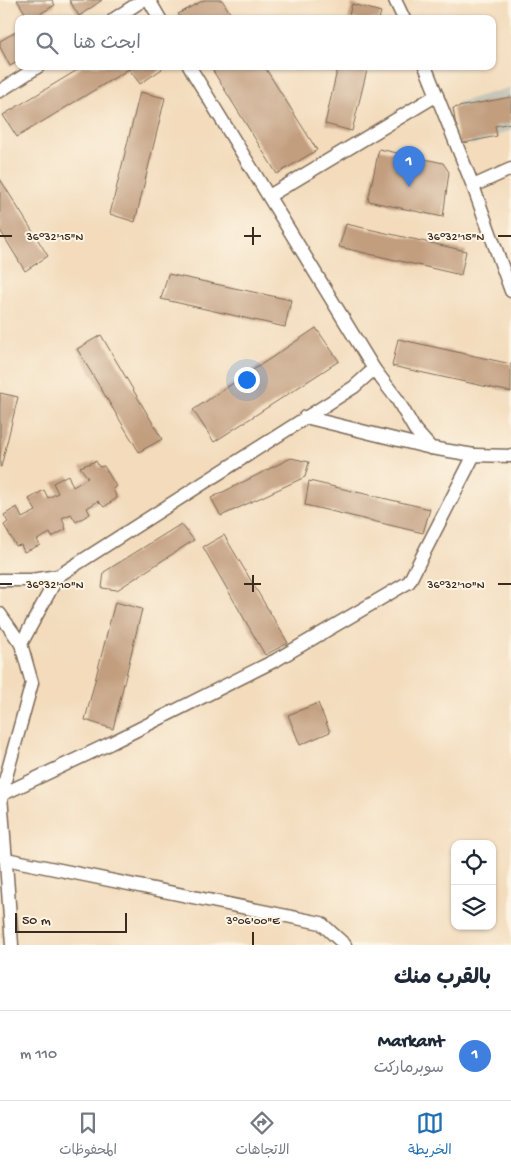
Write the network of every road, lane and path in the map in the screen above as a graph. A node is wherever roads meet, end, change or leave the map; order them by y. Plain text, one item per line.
1 (143, 0) edge
2 (149, 0) edge
3 (395, 0) edge
4 (120, 15) edge
5 (158, 15) edge
6 (402, 15) edge
7 (33, 70) edge
8 (191, 70) edge
9 (427, 70) edge
10 (0, 91) edge
11 (437, 94) junction
12 (511, 169) edge
13 (473, 186) junction
14 (269, 196) junction
15 (511, 291) edge
16 (374, 369) junction
17 (305, 418) junction
18 (431, 448) junction
19 (474, 455) junction
20 (511, 456) edge
21 (58, 576) junction
22 (0, 580) edge
23 (0, 614) edge
24 (21, 644) junction
25 (1, 794) junction
26 (3, 857) edge
27 (12, 945) edge
28 (345, 945) edge

1 - 4 street
2 - 5 street
3 - 6 street
7 - 10 street
8 - 14 street
9 - 11 street
11 - 13 street
11 - 14 street
12 - 13 street
13 - 15 street
14 - 16 street
16 - 17 street
16 - 18 street
17 - 18 street
17 - 21 street
18 - 19 street
19 - 20 street
19 - 25 street
21 - 22 street
21 - 24 street
23 - 24 street
24 - 25 street
25 - 26 street
26 - 27 street
26 - 28 street

